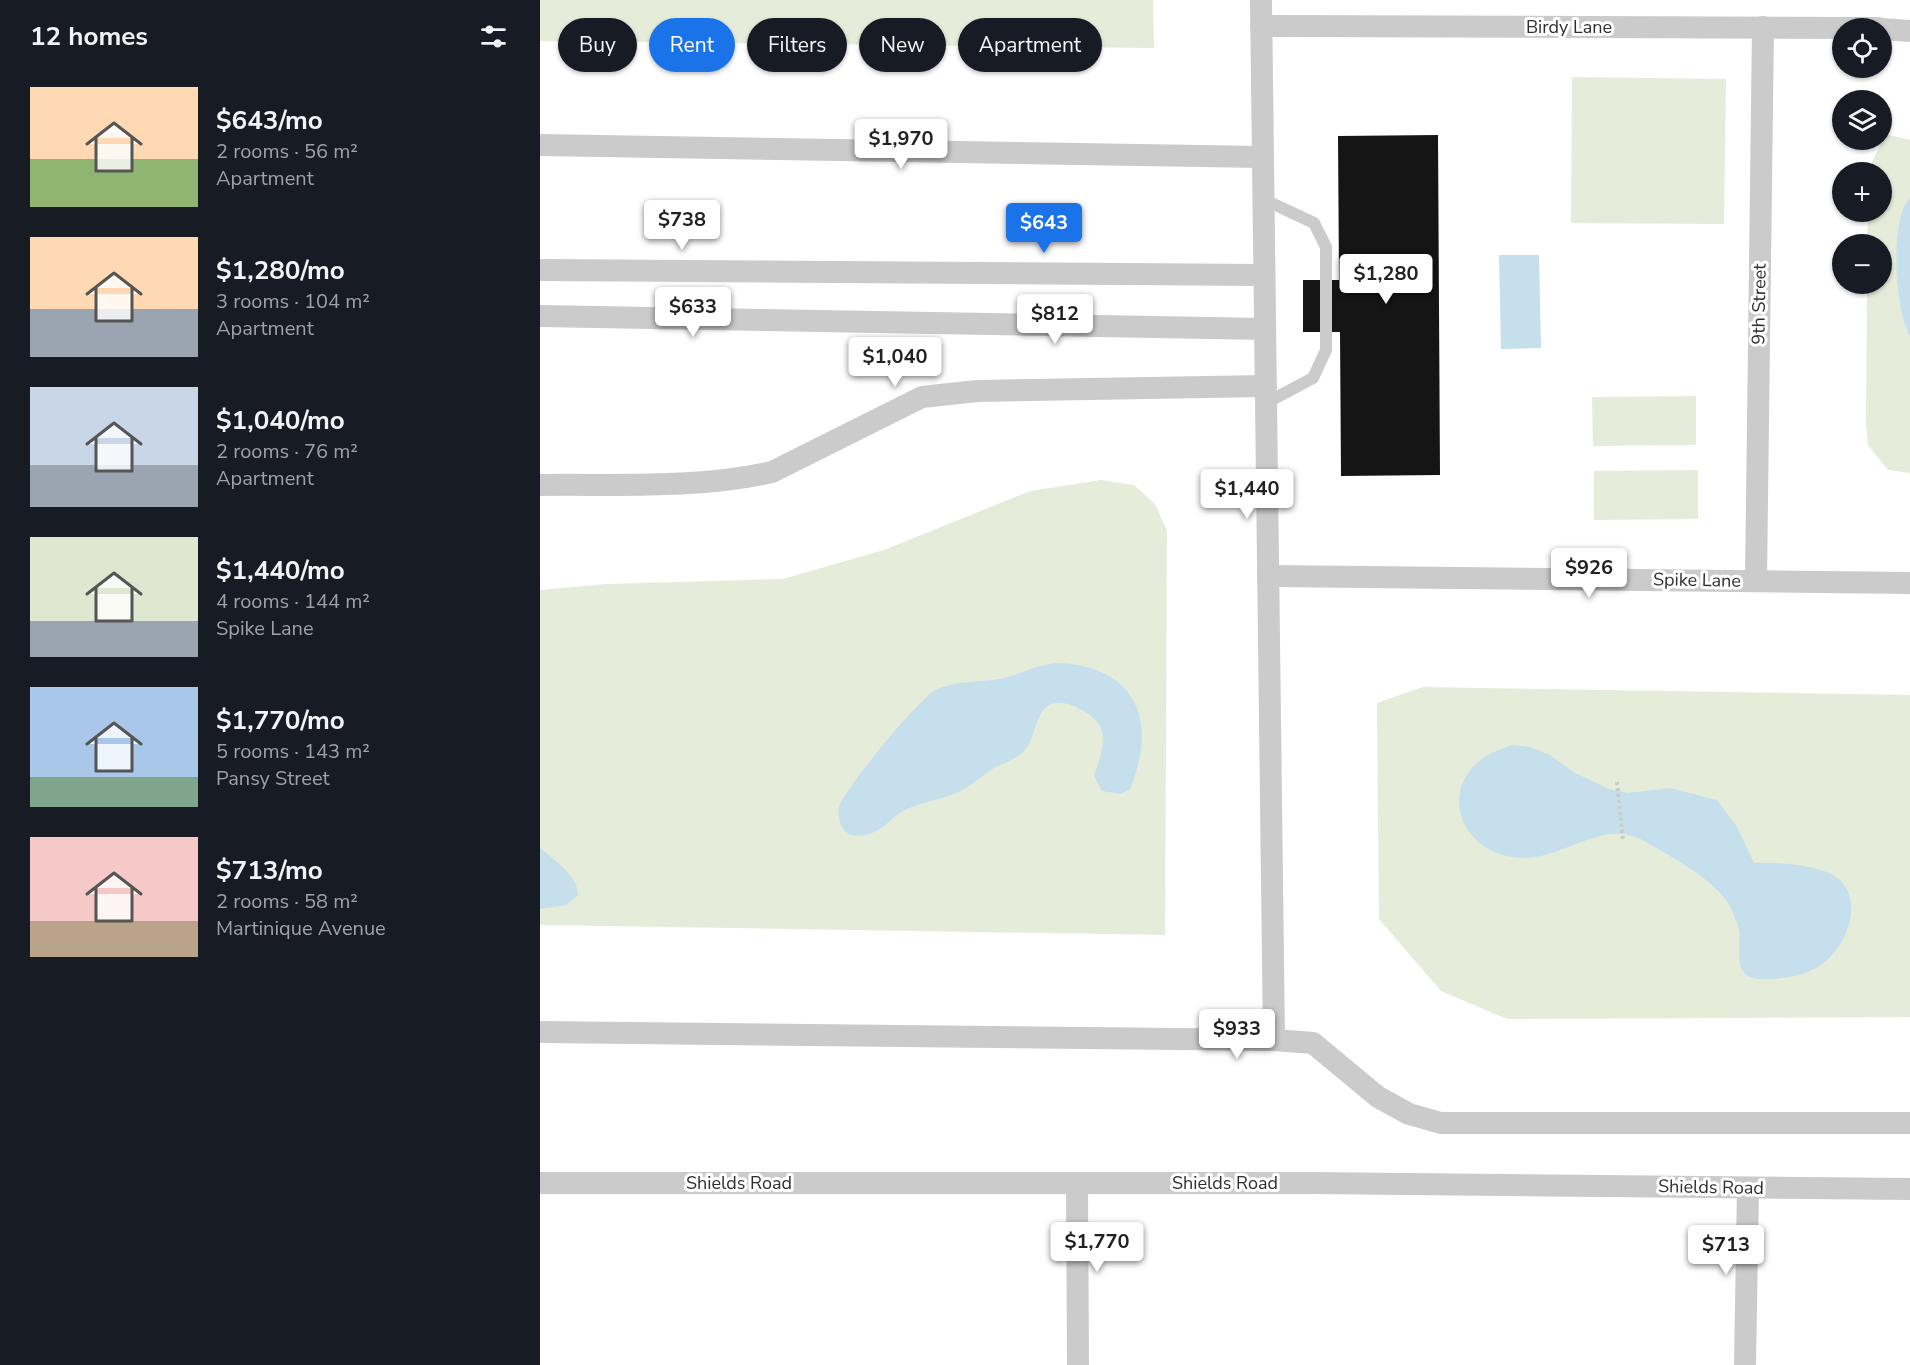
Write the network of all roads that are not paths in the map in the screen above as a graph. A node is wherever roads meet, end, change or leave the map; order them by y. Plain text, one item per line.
1 (1260, 0) edge
2 (1261, 26) junction
3 (1763, 27) junction
4 (1832, 28) edge
5 (1892, 30) edge
6 (1910, 31) edge
7 (540, 146) edge
8 (1263, 157) junction
9 (1263, 199) junction
10 (540, 270) edge
11 (1264, 275) junction
12 (540, 316) edge
13 (1265, 329) junction
14 (1265, 394) junction
15 (540, 485) edge
16 (1268, 576) junction
17 (1756, 580) junction
18 (1910, 583) edge
19 (540, 1032) edge
20 (1274, 1040) junction
21 (1910, 1123) edge
22 (540, 1183) edge
23 (1077, 1183) junction
24 (1748, 1188) junction
25 (1910, 1189) edge
26 (1078, 1365) edge
27 (1745, 1365) edge

1 - 2 street
2 - 3 street, Birdy Lane
2 - 8 street
3 - 4 street, Birdy Lane
3 - 17 street, 9th Street
5 - 6 street, Birdy Lane
7 - 8 street
8 - 9 street
9 - 11 street
9 - 14 lane
10 - 11 street
11 - 13 street
12 - 13 street
13 - 14 street
14 - 15 street
14 - 16 street
16 - 17 street, Spike Lane
16 - 20 street
17 - 18 street, Spike Lane
19 - 20 street
20 - 21 street
22 - 23 street, Shields Road
23 - 24 street, Shields Road
23 - 26 street
24 - 25 street, Shields Road
24 - 27 street

